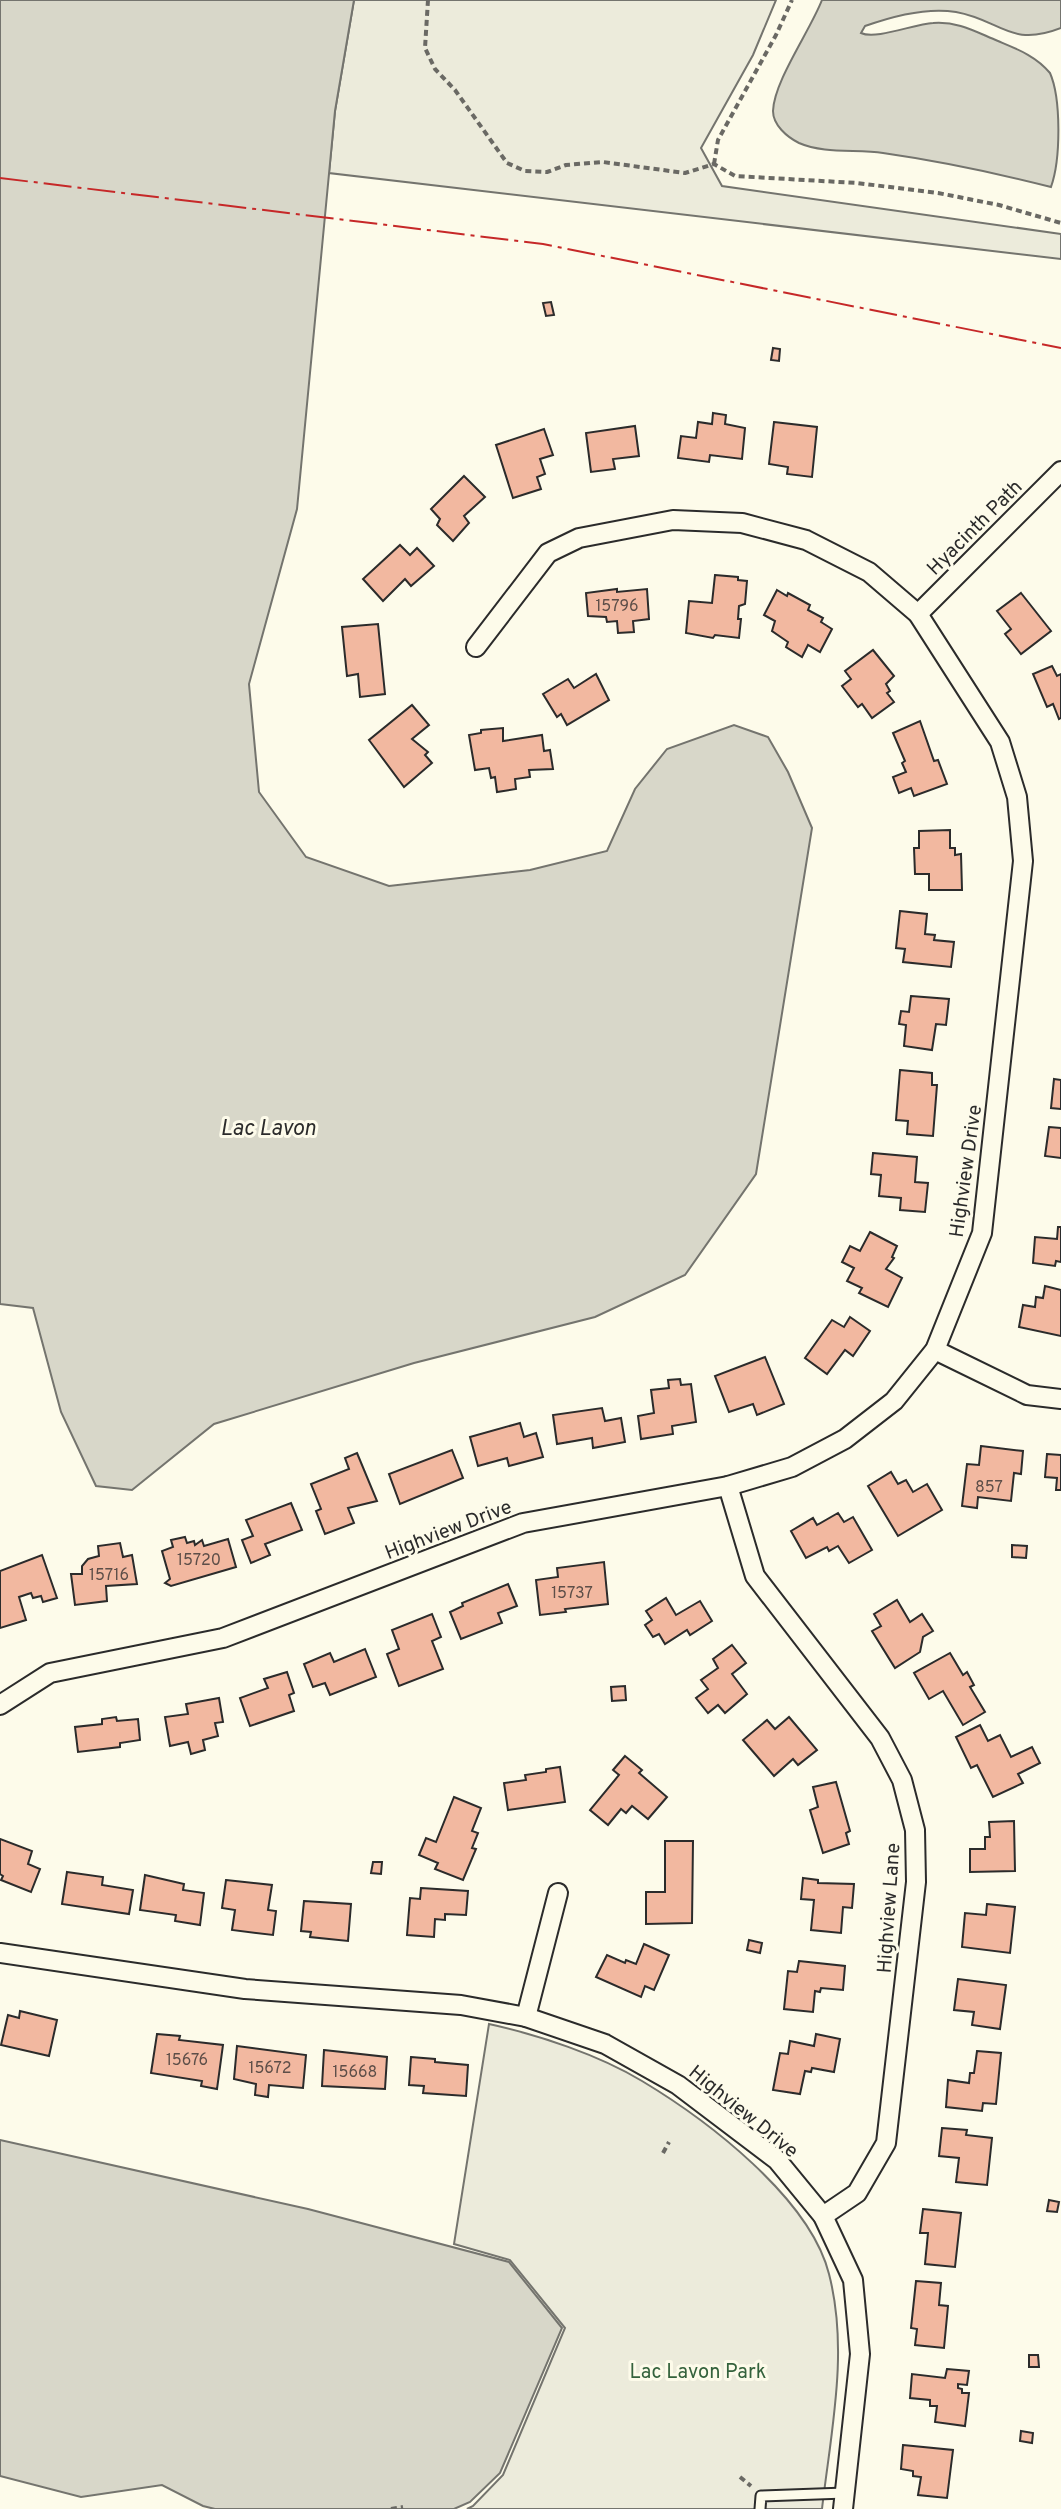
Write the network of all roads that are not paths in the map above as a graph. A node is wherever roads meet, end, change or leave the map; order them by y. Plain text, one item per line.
1 (1061, 471) edge
2 (918, 614) junction
3 (476, 647) dead end
4 (935, 1350) junction
5 (1061, 1399) edge
6 (728, 1486) junction
7 (0, 1705) edge
8 (558, 1893) dead end
9 (0, 1953) edge
10 (526, 2017) junction
11 (823, 2216) junction
12 (844, 2501) edge
13 (760, 2509) edge

1 - 2 street, Hyacinth Path
2 - 3 street, Highview Drive
2 - 4 street, Highview Drive
4 - 5 street
4 - 6 street, Highview Drive
6 - 7 street, Highview Drive
6 - 11 street, Highview Lane
8 - 10 street
9 - 10 street, Highview Drive
10 - 11 street, Highview Drive
11 - 12 street, Highview Drive
12 - 13 lane

